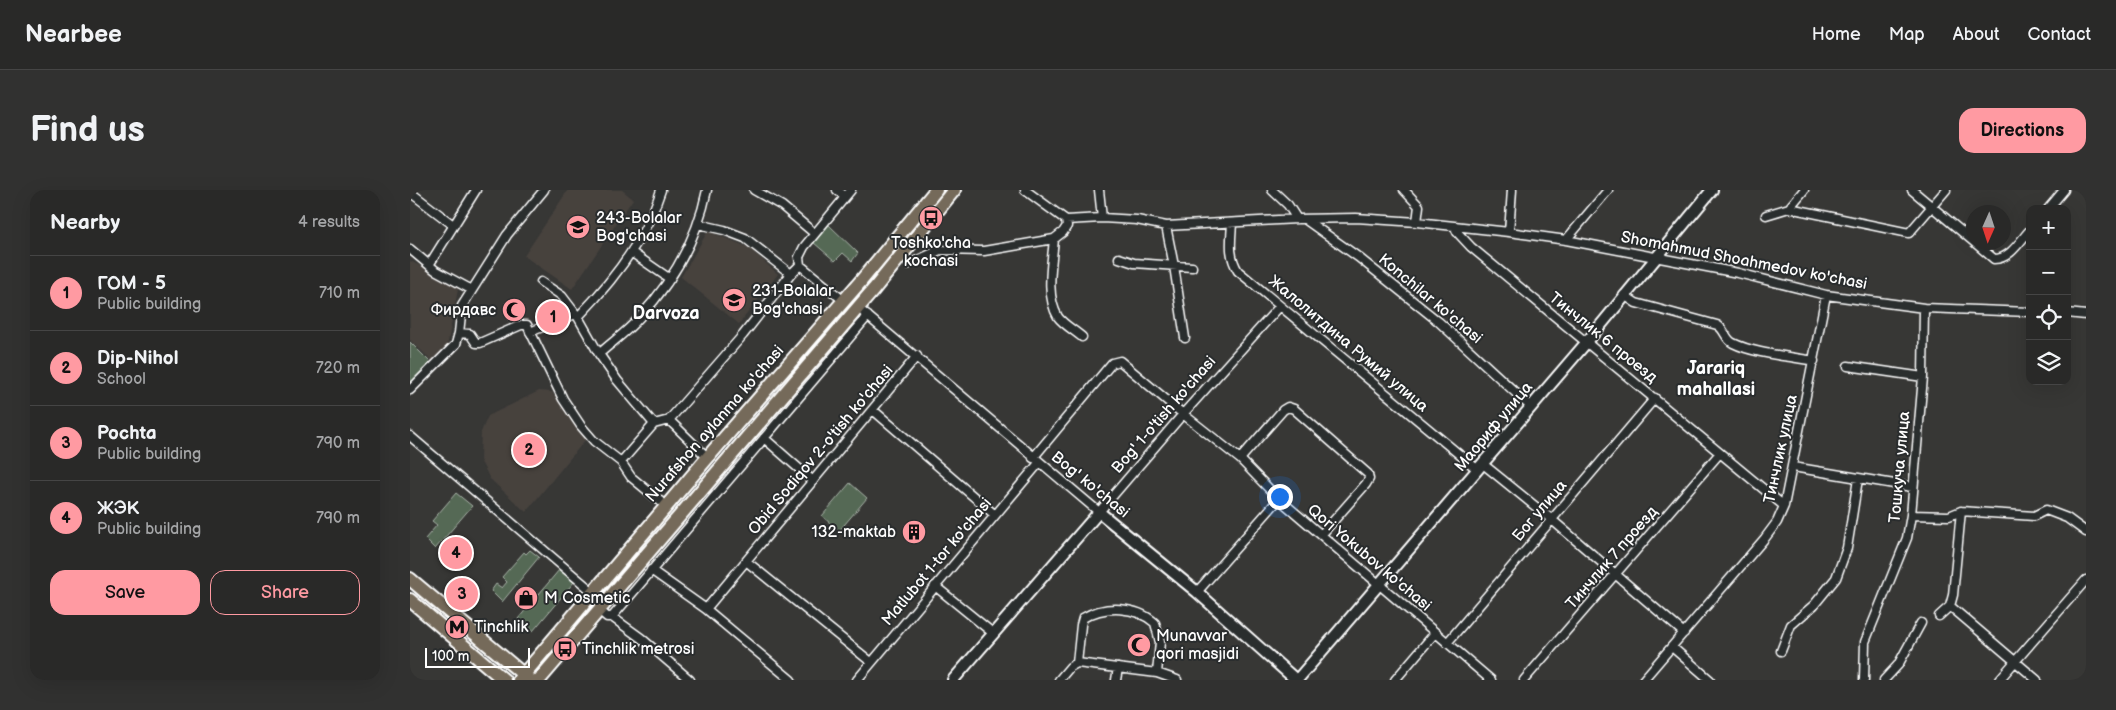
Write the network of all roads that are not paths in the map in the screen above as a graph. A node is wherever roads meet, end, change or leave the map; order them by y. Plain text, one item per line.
1 (476, 190) edge
2 (544, 190) edge
3 (661, 190) edge
4 (707, 190) edge
5 (754, 190) edge
6 (837, 190) edge
7 (954, 190) edge
8 (1025, 190) edge
9 (1099, 190) edge
10 (1272, 190) edge
11 (1404, 190) edge
12 (1512, 190) edge
13 (1608, 190) edge
14 (1712, 190) edge
15 (1804, 190) edge
16 (1912, 190) edge
17 (1946, 190) edge
18 (2064, 190) edge
19 (932, 191) edge
20 (410, 192) edge
21 (848, 193) edge
22 (2051, 205) edge
23 (1931, 207) junction
24 (1789, 208) junction
25 (1766, 215) dead end
26 (1102, 218) junction
27 (1297, 219) junction
28 (1066, 220) junction
29 (1306, 220) junction
30 (1417, 222) junction
31 (1232, 223) junction
32 (698, 224) junction
33 (453, 225) junction
34 (1166, 226) junction
35 (1455, 227) junction
36 (1509, 232) junction
37 (814, 234) junction
38 (1966, 235) edge
39 (2026, 235) edge
40 (1054, 239) junction
41 (1566, 240) junction
42 (410, 250) edge
43 (1983, 250) edge
44 (631, 252) junction
45 (1655, 257) junction
46 (1119, 258) dead end
47 (909, 264) dead end
48 (429, 265) junction
49 (800, 265) junction
50 (1174, 266) junction
51 (1192, 267) dead end
52 (791, 274) junction
53 (670, 279) junction
54 (541, 282) dead end
55 (472, 290) junction
56 (1624, 295) junction
57 (1826, 295) junction
58 (844, 301) junction
59 (1280, 306) junction
60 (1924, 308) junction
61 (2026, 312) edge
62 (2071, 314) edge
63 (576, 315) junction
64 (2086, 316) edge
65 (530, 332) junction
66 (459, 333) junction
67 (1082, 337) dead end
68 (1185, 338) dead end
69 (1586, 343) junction
70 (599, 354) junction
71 (917, 356) junction
72 (1814, 360) junction
73 (1116, 361) joint
74 (1848, 366) dead end
75 (1923, 378) junction
76 (410, 390) edge
77 (1655, 398) junction
78 (1530, 406) junction
79 (873, 410) junction
80 (1183, 414) junction
81 (669, 420) junction
82 (654, 424) junction
83 (410, 436) edge
84 (764, 438) junction
85 (720, 443) junction
86 (732, 453) junction
87 (1720, 453) junction
88 (708, 457) junction
89 (1240, 459) junction
90 (1036, 460) junction
91 (621, 462) junction
92 (1480, 467) junction
93 (1793, 467) junction
94 (1858, 479) junction
95 (813, 481) junction
96 (1912, 487) junction
97 (1279, 499) junction
98 (666, 506) junction
99 (1784, 506) junction
100 (1098, 512) junction
101 (1961, 512) junction
102 (995, 515) junction
103 (1911, 515) junction
104 (1551, 519) junction
105 (2086, 532) edge
106 (1321, 535) junction
107 (633, 545) junction
108 (645, 555) junction
109 (746, 561) junction
110 (651, 570) junction
111 (1616, 574) junction
112 (410, 579) edge
113 (2086, 580) edge
114 (1379, 583) junction
115 (935, 586) junction
116 (594, 592) junction
117 (1197, 592) junction
118 (410, 600) edge
119 (1950, 606) junction
120 (706, 609) junction
121 (599, 610) junction
122 (1940, 616) dead end
123 (612, 617) junction
124 (1921, 623) dead end
125 (1436, 633) junction
126 (1684, 633) junction
127 (994, 634) junction
128 (1447, 643) junction
129 (1672, 647) junction
130 (1781, 651) dead end
131 (2016, 661) junction
132 (871, 662) junction
133 (1078, 663) junction
134 (1118, 668) junction
135 (1157, 673) junction
136 (524, 678) edge
137 (504, 680) edge
138 (539, 680) edge
139 (690, 680) edge
140 (791, 680) edge
141 (857, 680) edge
142 (953, 680) edge
143 (1059, 680) edge
144 (1116, 680) edge
145 (1177, 680) edge
146 (1296, 680) edge
147 (1395, 680) edge
148 (1491, 680) edge
149 (1524, 680) edge
150 (1643, 680) edge
151 (1710, 680) edge
152 (1864, 680) edge
153 (1884, 680) edge
154 (1999, 680) edge
155 (2037, 680) edge

1 - 33 street
2 - 55 street
3 - 44 street
4 - 32 street
5 - 37 street
6 - 21 street
7 - 86 main road, Nurafshon aylanma ko'chasi
8 - 28 street
9 - 26 street
10 - 27 street
11 - 30 street
12 - 36 street
13 - 41 street
14 - 45 street, Маориф улица
15 - 24 street
16 - 23 street
17 - 23 street
18 - 22 street
19 - 58 main road, Nurafshon aylanma ko'chasi
20 - 33 street
21 - 37 street
23 - 24 street
23 - 38 street
24 - 25 street
26 - 28 street, Shomahmud Shoahmedov ko'chasi
26 - 34 street, Shomahmud Shoahmedov ko'chasi
27 - 29 street, Shomahmud Shoahmedov ko'chasi
27 - 31 street, Shomahmud Shoahmedov ko'chasi
28 - 40 street
29 - 30 street, Shomahmud Shoahmedov ko'chasi
29 - 78 street, Konchilar ko'chasi
30 - 35 street, Shomahmud Shoahmedov ko'chasi
31 - 34 street, Shomahmud Shoahmedov ko'chasi
31 - 59 street, Жалолитдина Румий улица
32 - 52 street
32 - 53 street
33 - 48 street
34 - 50 street
35 - 36 street, Shomahmud Shoahmedov ko'chasi
35 - 69 street, Тинчлик 6 проезд
36 - 41 street, Shomahmud Shoahmedov ko'chasi
37 - 49 street
39 - 43 street
40 - 47 street
40 - 67 street
41 - 45 street, Shomahmud Shoahmedov ko'chasi
42 - 48 street
44 - 53 street
44 - 63 street
45 - 56 street, Маориф улица
45 - 57 street, Shomahmud Shoahmedov ko'chasi
46 - 50 street
48 - 55 street
49 - 52 street
49 - 58 street
50 - 51 street
50 - 68 street
52 - 81 street
53 - 70 street
54 - 63 street
55 - 66 street
56 - 69 street, Маориф улица
56 - 72 street
57 - 60 street, Shomahmud Shoahmedov ko'chasi
57 - 72 street, Тинчлик улица
58 - 85 main road, Nurafshon aylanma ko'chasi
59 - 80 street, Bog' 1-o'tish ko'chasi
59 - 92 street, Жалолитдина Румий улица
60 - 61 street, Shomahmud Shoahmedov ko'chasi
60 - 75 street, Тошкуча улица
62 - 64 street
63 - 65 street
63 - 70 street
65 - 66 street
65 - 91 street
66 - 76 street
69 - 77 street, Тинчлик 6 проезд
69 - 78 street, Маориф улица
70 - 82 street
71 - 79 street, Obid Sodiqov 2-o'tish ko'chasi
71 - 84 street, Bog' ko'chasi
71 - 90 street, Bog' ko'chasi
72 - 93 street, Тинчлик улица
73 - 80 street, Qori Yokubov ko'chasi
73 - 90 street, Matlubot 1-tor ko'chasi
74 - 75 street
75 - 96 street, Тошкуча улица
77 - 87 street, Тинчлик 6 проезд
77 - 104 street, Бог улица
78 - 92 street, Маориф улица
79 - 95 street, Obid Sodiqov 2-o'tish ko'chasi
79 - 102 street
80 - 89 street, Qori Yokubov ko'chasi
80 - 100 street, Bog' 1-o'tish ko'chasi
81 - 82 street
81 - 88 street
82 - 91 street
83 - 116 street
84 - 95 street
84 - 110 street
85 - 86 main road
85 - 88 main road, Nurafshon aylanma ko'chasi
86 - 108 main road, Nurafshon aylanma ko'chasi
87 - 99 street, Тинчлик 6 проезд
87 - 111 street, Тинчлик 7 проезд
88 - 98 main road, Nurafshon aylanma ko'chasi
89 - 97 street, Qori Yokubov ko'chasi
89 - 106 street
90 - 100 street, Bog' ko'chasi
90 - 102 street, Matlubot 1-tor ko'chasi
91 - 98 street
92 - 104 street, Жалолитдина Румий улица
92 - 114 street, Маориф улица
93 - 94 street
93 - 99 street, Тинчлик улица
94 - 96 street
94 - 130 street
95 - 109 street, Obid Sodiqov 2-o'tish ko'chasi
96 - 103 street, Тошкуча улица
97 - 106 street, Qori Yokubov ko'chasi
97 - 117 street
98 - 107 main road, Nurafshon aylanma ko'chasi
99 - 126 street, Тинчлик улица
100 - 117 street, Bog' ko'chasi
100 - 127 street, Bog' 1-o'tish ko'chasi
101 - 103 street
101 - 105 street
101 - 119 street
102 - 115 street, Matlubot 1-tor ko'chasi
103 - 152 street, Тошкуча улица
104 - 111 street, Жалолитдина Румий улица
104 - 128 street, Бог улица
106 - 114 street, Qori Yokubov ko'chasi
107 - 108 main road
107 - 116 main road, Nurafshon aylanma ko'chasi
108 - 121 main road, Nurafshon aylanma ko'chasi
109 - 120 street, Obid Sodiqov 2-o'tish ko'chasi
109 - 132 street
110 - 120 street
110 - 123 street
111 - 126 street, Жалолитдина Румий улица
111 - 149 street, Тинчлик 7 проезд
112 - 136 main road
113 - 131 street
114 - 125 street, Qori Yokubov ko'chasi
114 - 146 street, Маориф улица
115 - 127 street
115 - 132 street, Matlubot 1-tor ko'chasi
116 - 136 main road, Nurafshon aylanma ko'chasi
117 - 146 street, Bog' ko'chasi
118 - 137 main road
119 - 122 street
119 - 131 street
120 - 140 street
121 - 123 street
121 - 138 main road, Nurafshon aylanma ko'chasi
123 - 139 street
124 - 153 street
125 - 128 street, Qori Yokubov ko'chasi
125 - 147 street
126 - 129 street, Тинчлик улица
127 - 142 street, Bog' 1-o'tish ko'chasi
128 - 148 street, Qori Yokubov ko'chasi
129 - 150 street, Тинчлик улица
129 - 151 street
131 - 154 street
131 - 155 street
132 - 141 street, Matlubot 1-tor ko'chasi
133 - 134 street
133 - 135 street
133 - 143 street
134 - 135 street
134 - 144 street
135 - 145 street

